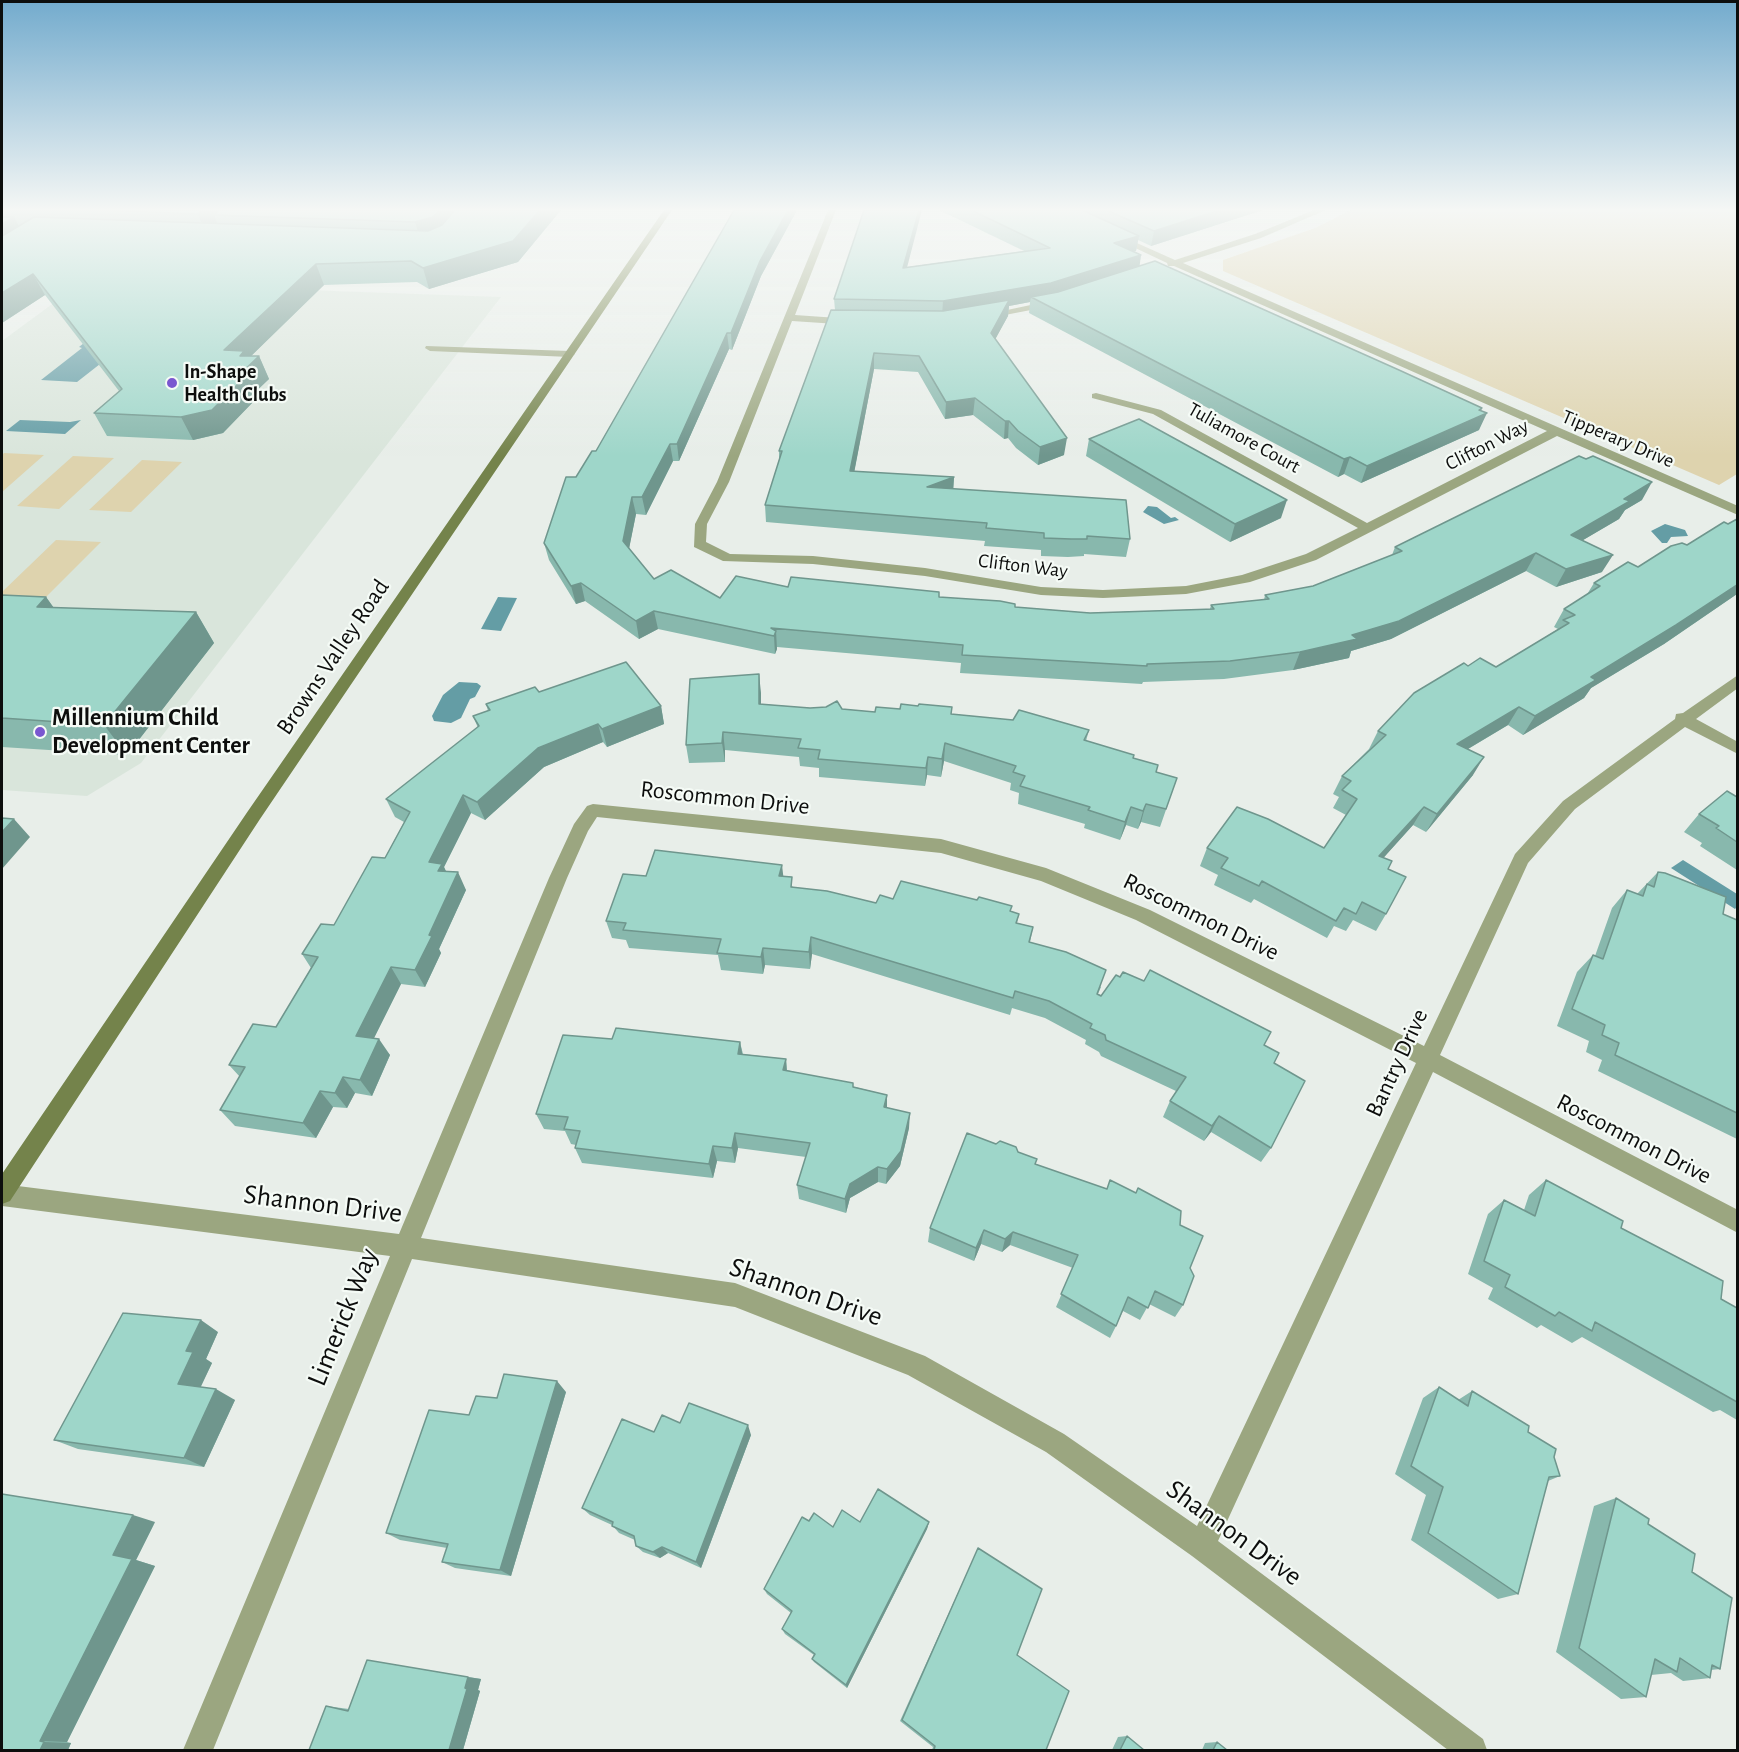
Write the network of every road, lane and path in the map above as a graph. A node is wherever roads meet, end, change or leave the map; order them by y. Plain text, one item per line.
1 (612, 292) edge
2 (799, 292) edge
3 (1240, 292) edge
4 (1063, 300) edge
5 (976, 317) edge
6 (789, 318) junction
7 (862, 322) edge
8 (430, 348) dead end
9 (570, 354) junction
10 (1096, 396) dead end
11 (1555, 432) junction
12 (1737, 511) edge
13 (1367, 528) junction
14 (1737, 680) edge
15 (1682, 718) junction
16 (1737, 749) edge
17 (593, 810) joint
18 (1427, 1060) junction
19 (2, 1194) edge
20 (1737, 1222) edge
21 (405, 1246) junction
22 (1202, 1546) junction
23 (198, 1750) edge
24 (1472, 1750) edge

1 - 9 main road, Browns Valley Road
2 - 6 street
3 - 11 street, Tipperary Drive
4 - 5 street
6 - 7 street
6 - 13 street, Clifton Way
8 - 9 street
9 - 19 main road, Browns Valley Road
10 - 13 street, Tuliamore Court
11 - 12 street, Tipperary Drive
11 - 13 street, Clifton Way
14 - 15 street, Bantry Drive
15 - 16 street
15 - 18 street, Bantry Drive
17 - 18 street, Roscommon Drive
17 - 21 street, Limerick Way
18 - 20 street, Roscommon Drive
18 - 22 street, Bantry Drive
19 - 21 street, Shannon Drive
21 - 22 street, Shannon Drive
21 - 23 street, Limerick Way
22 - 24 street, Shannon Drive

